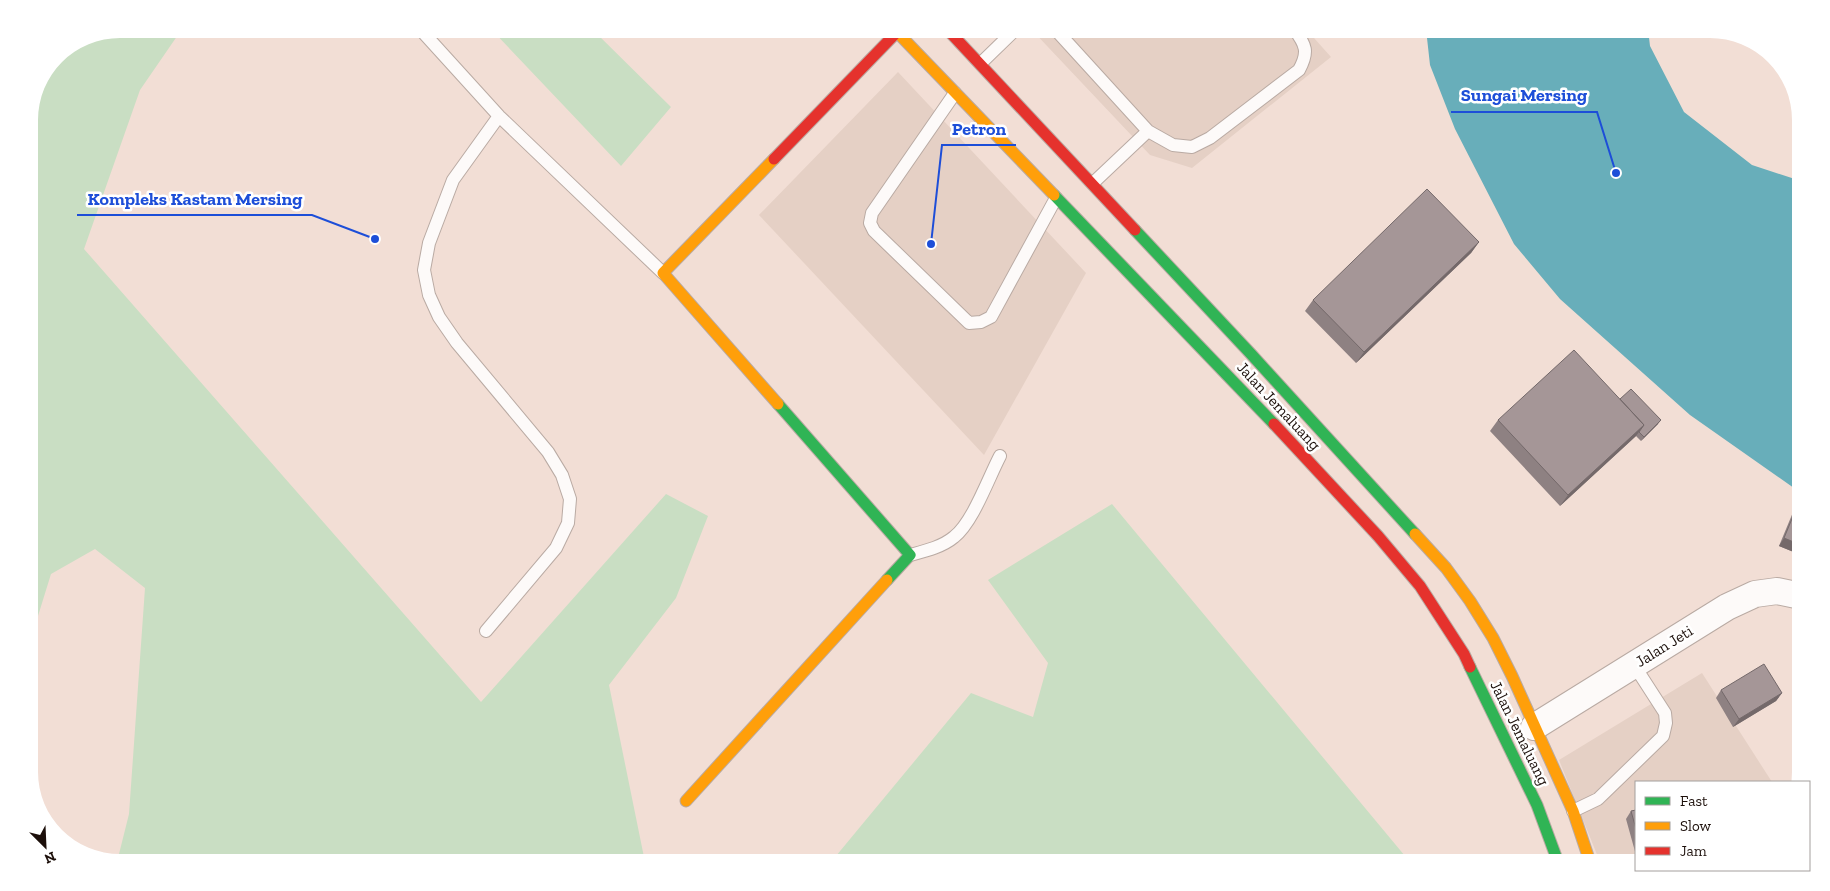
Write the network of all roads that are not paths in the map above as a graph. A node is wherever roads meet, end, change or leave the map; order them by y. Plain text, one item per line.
1 (428, 38) edge
2 (888, 38) edge
3 (903, 38) edge
4 (956, 38) edge
5 (1007, 38) edge
6 (1063, 38) edge
7 (1300, 38) edge
8 (981, 64) junction
9 (955, 93) junction
10 (499, 116) junction
11 (1148, 131) junction
12 (1093, 183) junction
13 (1056, 198) junction
14 (663, 274) junction
15 (1000, 456) dead end
16 (910, 555) junction
17 (1792, 594) edge
18 (486, 631) dead end
19 (1634, 665) junction
20 (1534, 727) junction
21 (686, 801) dead end
22 (1573, 811) junction
23 (1555, 854) edge
24 (1587, 854) edge

1 - 10 lane
2 - 14 main road
3 - 9 main road, Jalan Jemaluang
4 - 8 main road, Jalan Jemaluang
5 - 8 lane
6 - 11 lane
7 - 11 lane
8 - 12 main road, Jalan Jemaluang
9 - 13 main road, Jalan Jemaluang
9 - 13 lane
10 - 14 lane
10 - 18 lane
11 - 12 lane
12 - 20 main road, Jalan Jemaluang
13 - 23 main road, Jalan Jemaluang
14 - 16 main road
15 - 16 lane
16 - 21 main road
17 - 19 street, Jalan Jeti
19 - 20 street, Jalan Jeti
19 - 22 lane
20 - 22 main road, Jalan Jemaluang
22 - 24 main road, Jalan Jemaluang

